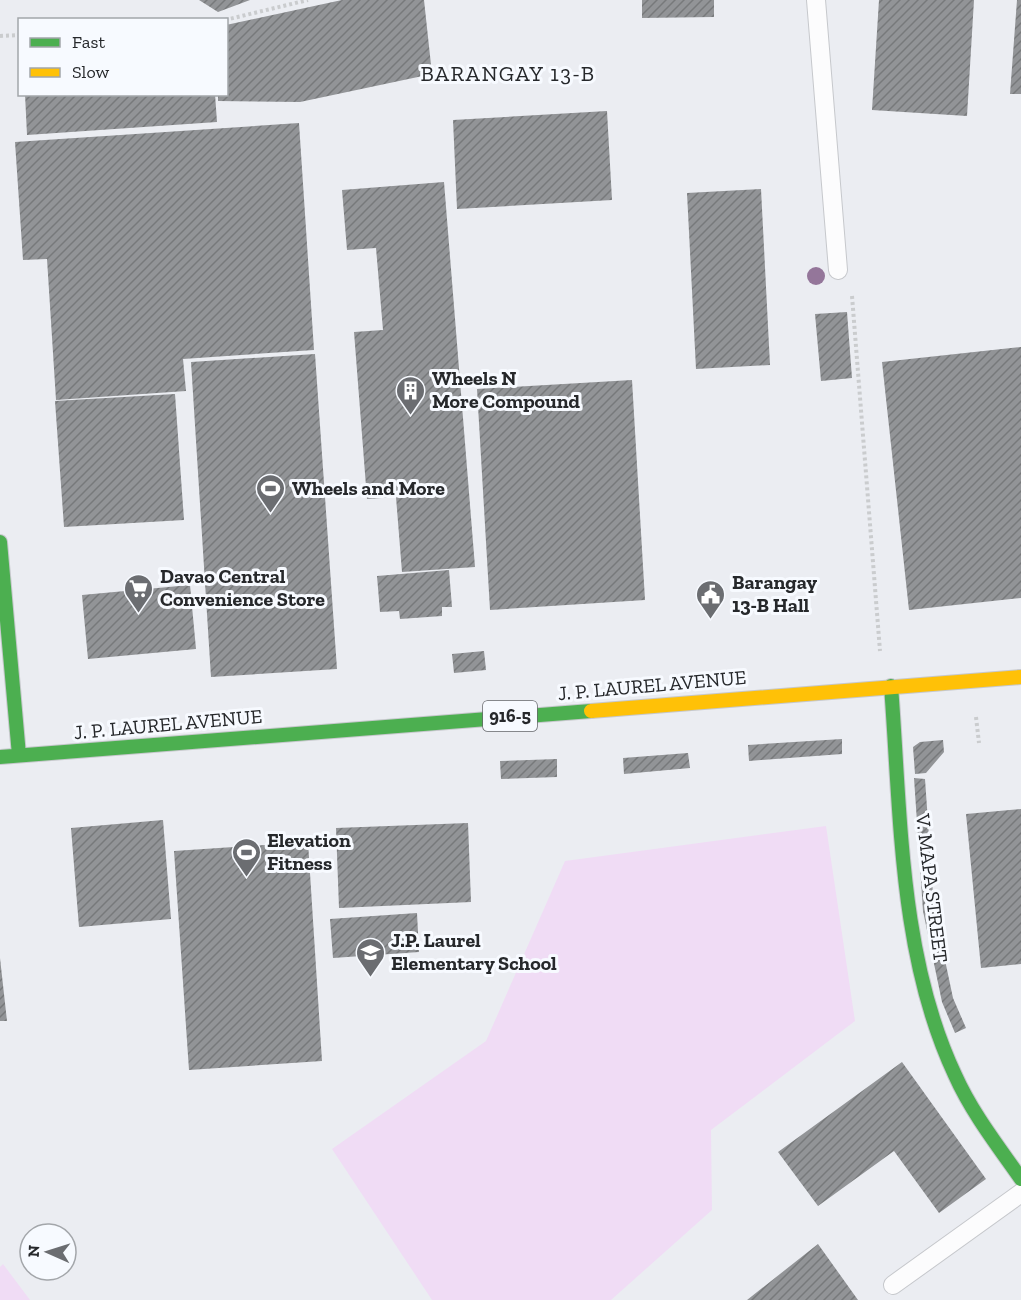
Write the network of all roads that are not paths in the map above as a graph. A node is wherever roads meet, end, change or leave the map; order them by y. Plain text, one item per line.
1 (816, 0) edge
2 (838, 270) road end
3 (0, 542) edge
4 (1021, 677) edge
5 (887, 686) junction
6 (19, 755) junction
7 (0, 757) edge
8 (1021, 1179) edge
9 (1021, 1193) edge
10 (893, 1284) dead end

1 - 2 lane
3 - 6 main road
4 - 5 main road, J. P. LAUREL AVENUE / 916-5
5 - 6 main road, J. P. LAUREL AVENUE / 916-5
5 - 8 main road, V. MAPA STREET
6 - 7 main road, J. P. LAUREL AVENUE / 916-5
9 - 10 lane

